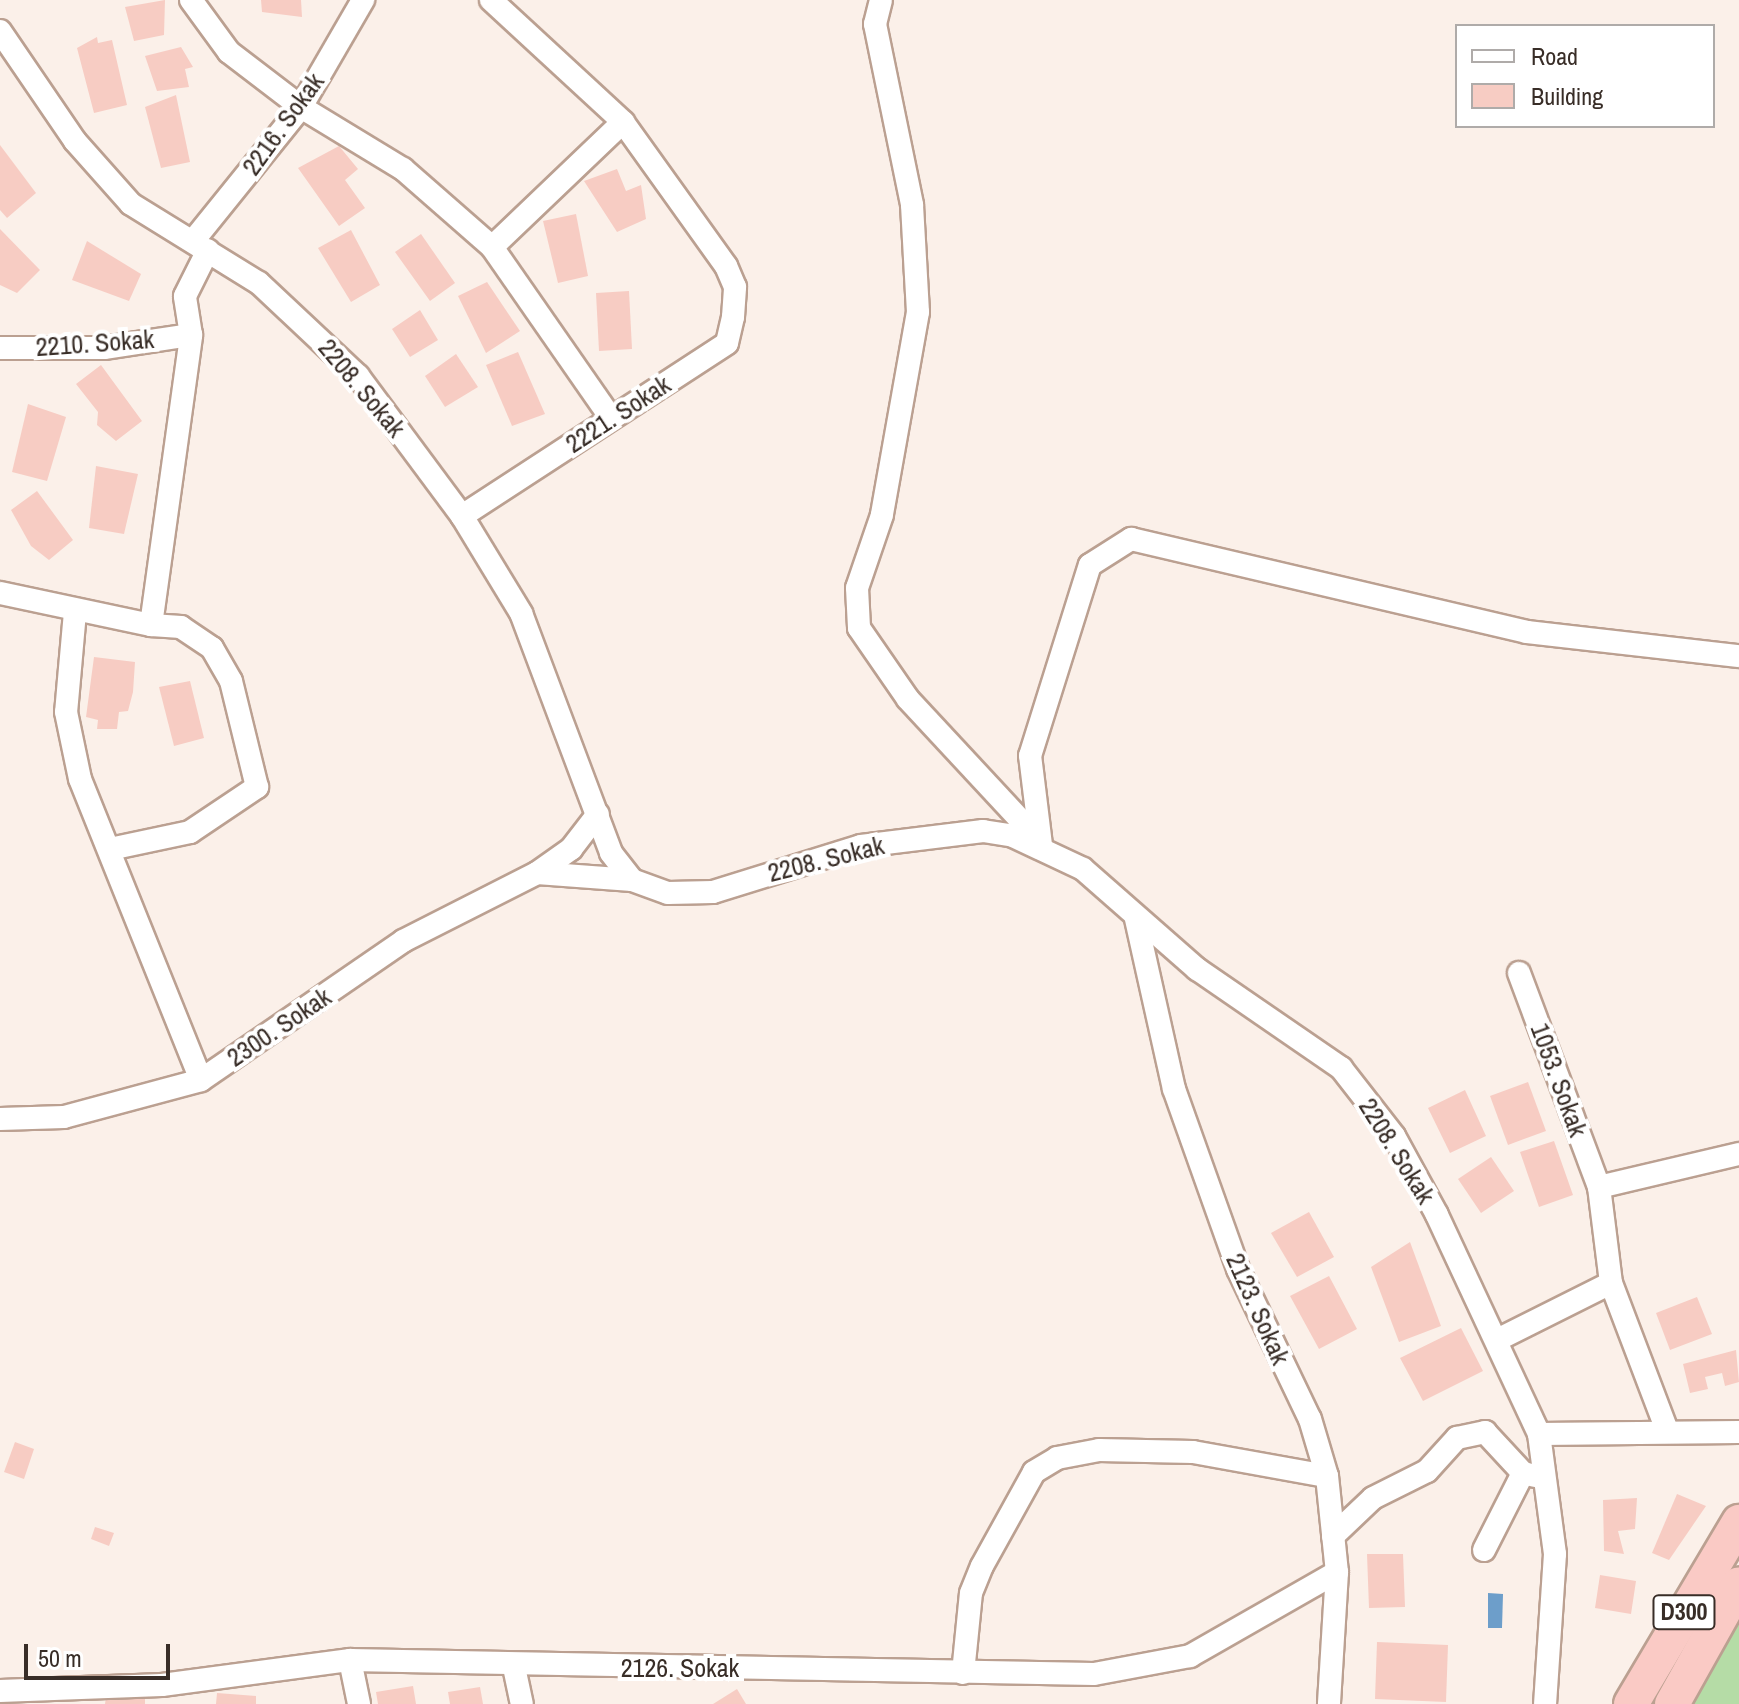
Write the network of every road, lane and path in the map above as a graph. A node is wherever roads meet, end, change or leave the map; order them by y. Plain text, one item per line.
1 (191, 0) edge
2 (363, 0) edge
3 (491, 0) edge
4 (881, 0) edge
5 (2, 41) edge
6 (301, 107) junction
7 (623, 122) junction
8 (200, 246) junction
9 (492, 247) junction
10 (191, 335) junction
11 (0, 351) edge
12 (611, 418) junction
13 (462, 516) junction
14 (0, 593) edge
15 (75, 612) junction
16 (151, 625) junction
17 (1739, 656) edge
18 (598, 814) junction
19 (608, 845) junction
20 (1041, 845) junction
21 (110, 849) junction
22 (571, 849) junction
23 (537, 873) junction
24 (586, 874) junction
25 (632, 880) junction
26 (1136, 919) junction
27 (1519, 973) dead end
28 (201, 1080) junction
29 (0, 1119) edge
30 (1739, 1154) edge
31 (1599, 1187) junction
32 (1611, 1283) junction
33 (1499, 1339) junction
34 (1666, 1428) junction
35 (1739, 1432) edge
36 (1539, 1434) junction
37 (1523, 1473) junction
38 (1327, 1476) junction
39 (1548, 1478) junction
40 (1739, 1522) edge
41 (1333, 1536) junction
42 (1484, 1550) dead end
43 (1337, 1572) junction
44 (1739, 1584) edge
45 (350, 1660) junction
46 (514, 1667) junction
47 (963, 1673) junction
48 (0, 1691) edge
49 (161, 1694) edge
50 (359, 1704) edge
51 (522, 1704) edge
52 (1329, 1704) edge
53 (1545, 1704) edge
54 (1631, 1704) edge
55 (1672, 1704) edge

1 - 6 street
2 - 6 street, 2216. Sokak
3 - 7 street
4 - 20 street
5 - 8 street, 2208. Sokak
6 - 8 street, 2216. Sokak
6 - 9 street
7 - 9 street
7 - 12 street, 2221. Sokak
8 - 10 street, 2216. Sokak
8 - 13 street, 2208. Sokak
9 - 12 street
10 - 11 street, 2210. Sokak
10 - 16 street, 2216. Sokak
12 - 13 street, 2221. Sokak
13 - 18 street, 2208. Sokak
14 - 15 street
15 - 16 street
15 - 21 street
16 - 21 street
17 - 20 street
18 - 19 street, 2208. Sokak
18 - 22 street
19 - 22 street
19 - 24 street
19 - 25 street, 2208. Sokak
20 - 25 street, 2208. Sokak
20 - 26 street, 2208. Sokak
21 - 28 street
22 - 23 street, 2300. Sokak
23 - 24 street
23 - 28 street, 2300. Sokak
24 - 25 street
26 - 33 street, 2208. Sokak
26 - 38 street, 2123. Sokak
27 - 31 street, 1053. Sokak
28 - 29 street, 2300. Sokak
30 - 31 street
31 - 32 street, 1053. Sokak
32 - 33 street
32 - 34 street, 1053. Sokak
33 - 36 street, 2208. Sokak
34 - 35 street
34 - 36 street
36 - 39 street, 2208. Sokak
37 - 39 street
37 - 41 street
37 - 42 street
38 - 41 street, 2123. Sokak
38 - 47 street
39 - 53 street, 2208. Sokak
40 - 54 highway, D300
41 - 43 street, 2123. Sokak
43 - 47 street, 2126. Sokak
43 - 52 street, 2123. Sokak
44 - 55 highway, D300
45 - 46 street, 2126. Sokak
45 - 49 street, 2126. Sokak
45 - 50 street
46 - 47 street, 2126. Sokak
46 - 51 street
48 - 49 street, 2126. Sokak

